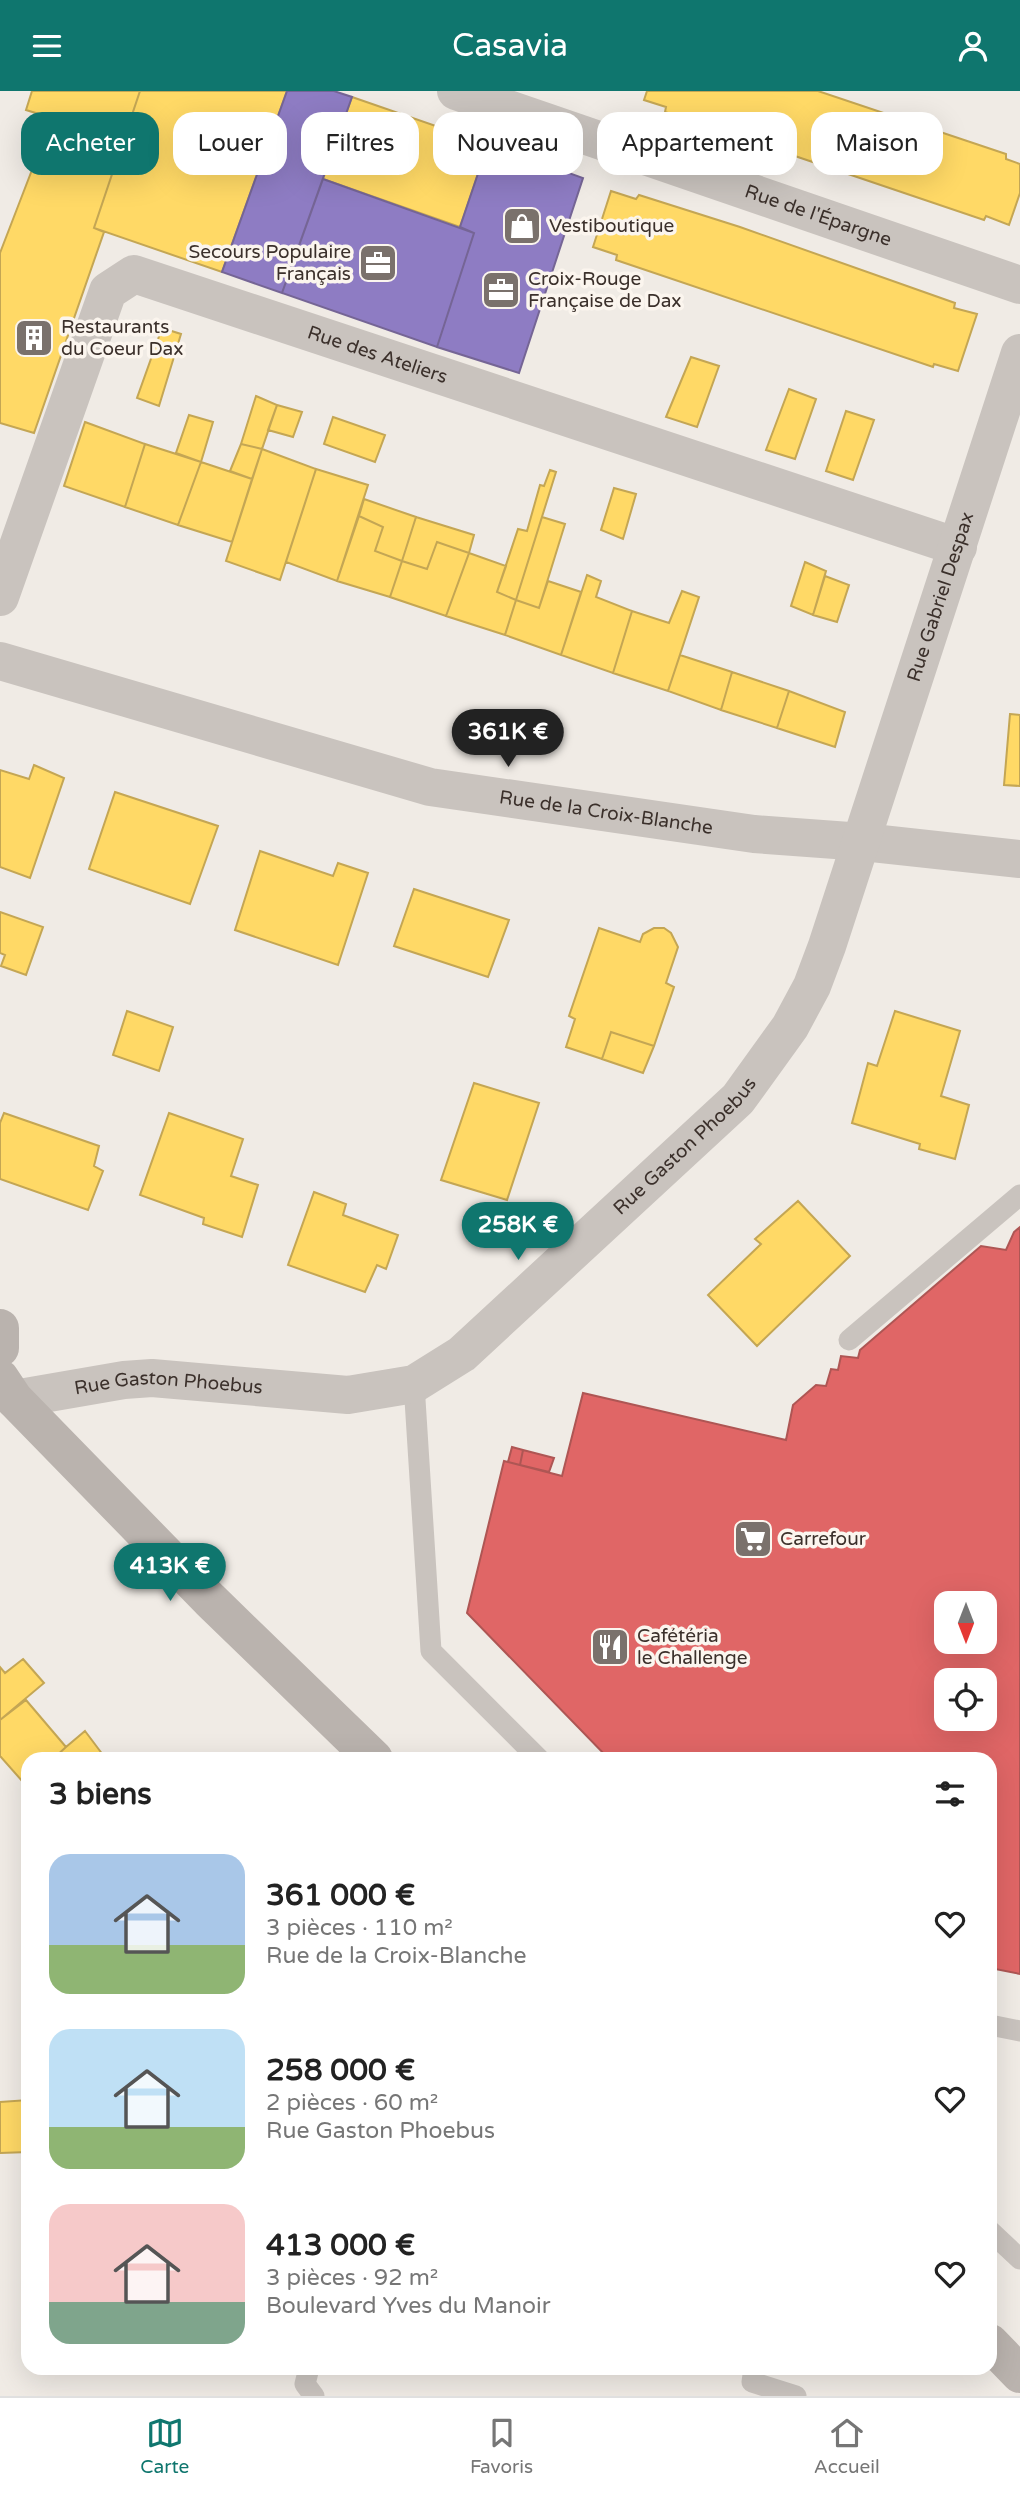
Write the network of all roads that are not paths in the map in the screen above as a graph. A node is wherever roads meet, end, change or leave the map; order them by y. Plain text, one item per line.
1 (456, 91) edge
2 (1020, 285) edge
3 (1020, 353) edge
4 (958, 547) junction
5 (0, 597) edge
6 (0, 661) edge
7 (863, 842) junction
8 (1020, 859) edge
9 (1020, 1195) edge
10 (0, 1328) edge
11 (849, 1340) dead end
12 (0, 1348) edge
13 (414, 1384) junction
14 (5, 1394) edge
15 (367, 1752) edge
16 (532, 1752) edge
17 (997, 2026) edge
18 (1020, 2031) edge
19 (997, 2238) edge
20 (1020, 2259) edge
21 (997, 2350) edge
22 (1020, 2374) edge
23 (307, 2375) edge
24 (753, 2375) edge
25 (314, 2396) edge
26 (796, 2396) edge

1 - 2 street, Rue de l'Épargne
3 - 4 street, Rue Gabriel Despax
4 - 5 street, Rue des Ateliers
4 - 7 street, Rue Gabriel Despax
6 - 7 street, Rue de la Croix-Blanche
7 - 8 street, Rue de la Croix-Blanche
7 - 13 street, Rue Gaston Phoebus
9 - 11 lane
10 - 12 main road
13 - 14 street, Rue Gaston Phoebus
13 - 16 lane
14 - 15 main road
17 - 18 lane
19 - 20 lane
21 - 22 main road
23 - 25 lane
24 - 26 lane

